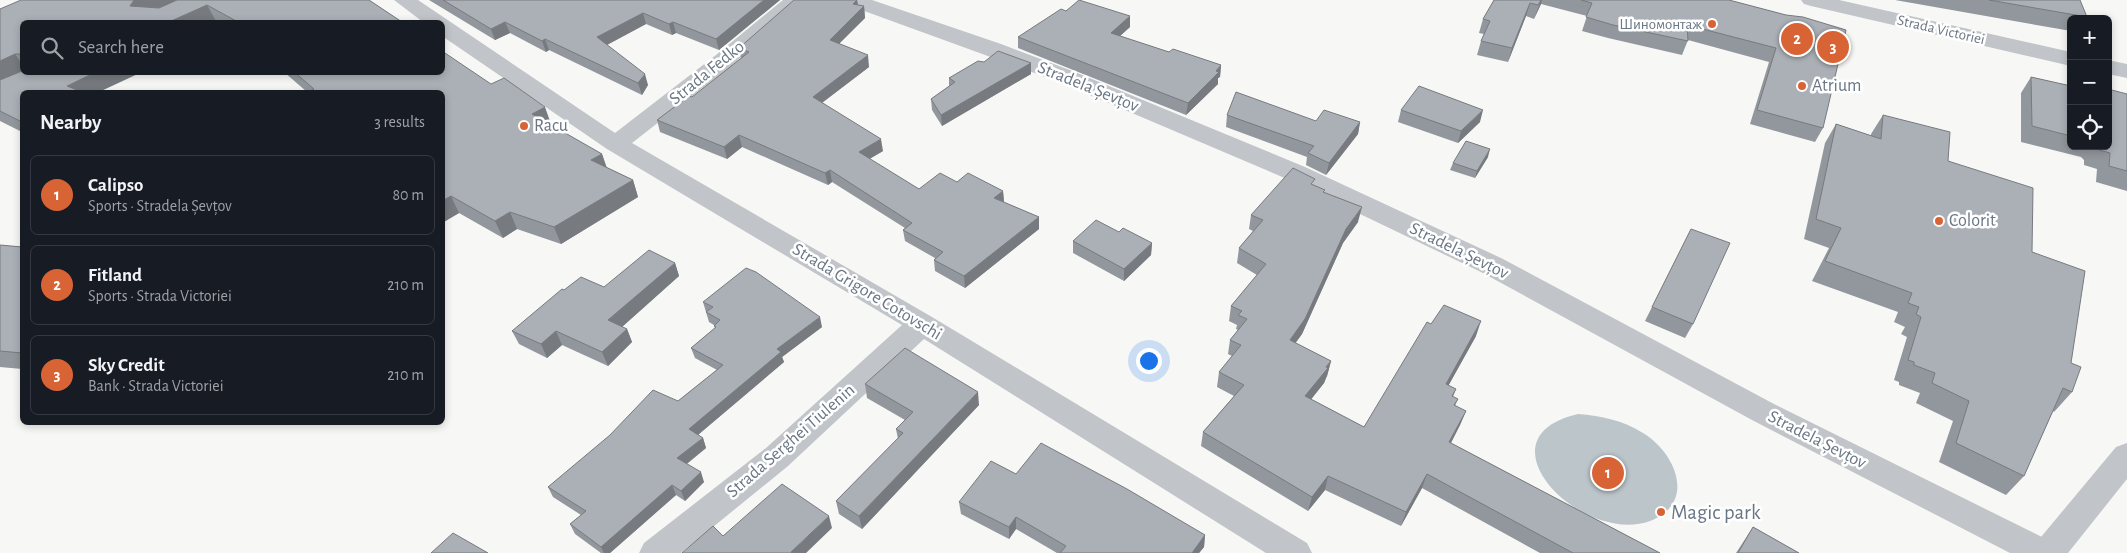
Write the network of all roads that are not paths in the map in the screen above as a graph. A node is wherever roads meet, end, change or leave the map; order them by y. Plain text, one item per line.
1 (404, 0) edge
2 (796, 0) edge
3 (852, 0) edge
4 (1811, 0) edge
5 (434, 20) edge
6 (445, 28) edge
7 (2067, 58) edge
8 (2112, 68) edge
9 (2127, 71) edge
10 (616, 144) junction
11 (922, 324) junction
12 (2127, 456) edge
13 (656, 553) edge
14 (1295, 553) edge
15 (2042, 553) edge
16 (2048, 553) edge

1 - 5 street
2 - 10 street, Strada Fedko
3 - 15 street, Stradela Șevțov
4 - 7 street, Strada Victoriei
6 - 10 street, Strada Grigore Cotovschi
8 - 9 street
10 - 11 street, Strada Grigore Cotovschi
11 - 13 street, Strada Serghei Tiulenin
11 - 14 street, Strada Grigore Cotovschi
12 - 16 street

